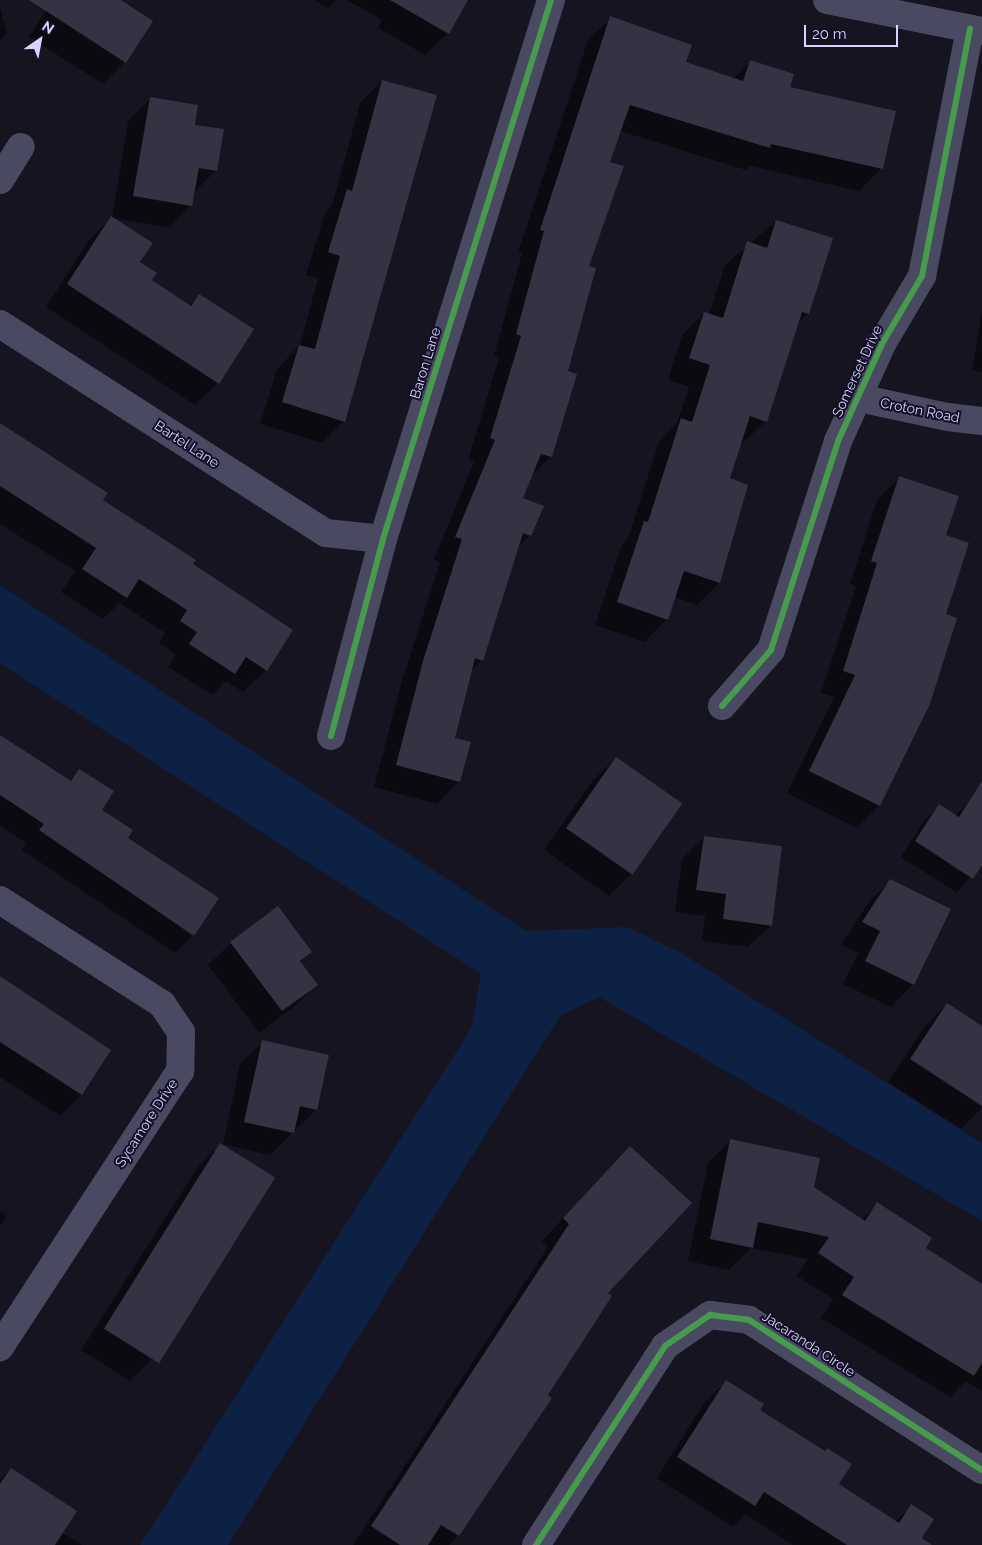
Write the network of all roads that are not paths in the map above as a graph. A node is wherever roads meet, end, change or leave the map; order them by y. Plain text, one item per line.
1 (551, 0) edge
2 (828, 0) edge
3 (872, 5) edge
4 (976, 30) edge
5 (21, 147) dead end
6 (0, 180) edge
7 (0, 324) edge
8 (859, 398) junction
9 (982, 421) edge
10 (383, 539) junction
11 (722, 706) dead end
12 (331, 736) dead end
13 (0, 900) edge
14 (0, 1347) edge
15 (982, 1470) edge
16 (536, 1545) edge

1 - 10 street, Baron Lane
2 - 3 street
3 - 4 street
4 - 8 street, Somerset Drive
5 - 6 street
7 - 10 street, Bartel Lane
8 - 9 street, Croton Road
8 - 11 street, Somerset Drive
10 - 12 street, Baron Lane
13 - 14 street, Sycamore Drive
15 - 16 street, Jacaranda Circle

